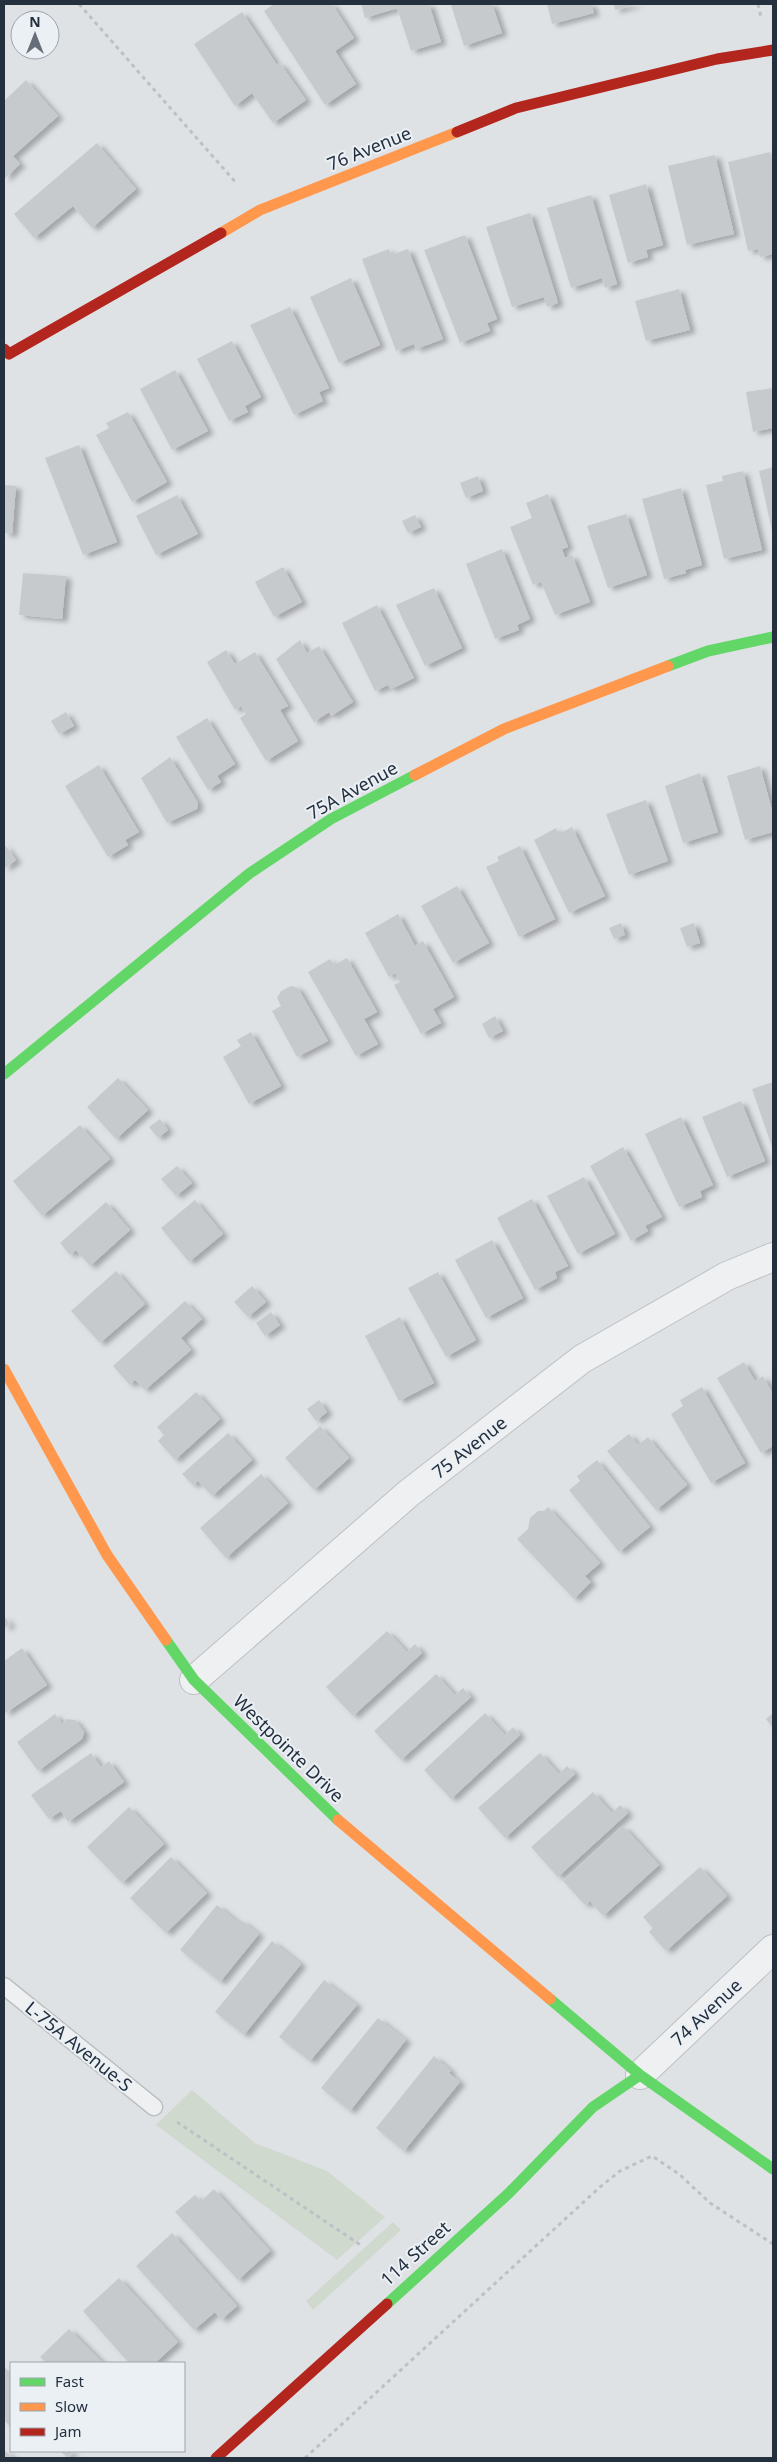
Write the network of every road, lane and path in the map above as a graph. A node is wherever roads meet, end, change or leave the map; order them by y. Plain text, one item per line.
1 (79, 4) edge
2 (773, 50) edge
3 (240, 187) dead end
4 (6, 351) edge
5 (773, 638) edge
6 (4, 1074) edge
7 (773, 1257) edge
8 (4, 1368) edge
9 (194, 1680) junction
10 (773, 1949) edge
11 (4, 1986) edge
12 (640, 2075) junction
13 (154, 2107) joint
14 (773, 2169) edge
15 (773, 2244) edge
16 (362, 2246) dead end
17 (216, 2458) edge
18 (305, 2458) edge

1 - 3 path
2 - 4 street, 76 Avenue
5 - 6 street, 75A Avenue
7 - 9 street, 75 Avenue
8 - 9 street, Westpointe Drive
9 - 12 street, Westpointe Drive
10 - 12 street, 74 Avenue
11 - 13 lane, L-75A Avenue-S
12 - 14 street, Westpointe Drive
12 - 17 street, 114 Street
13 - 16 path
15 - 18 path

